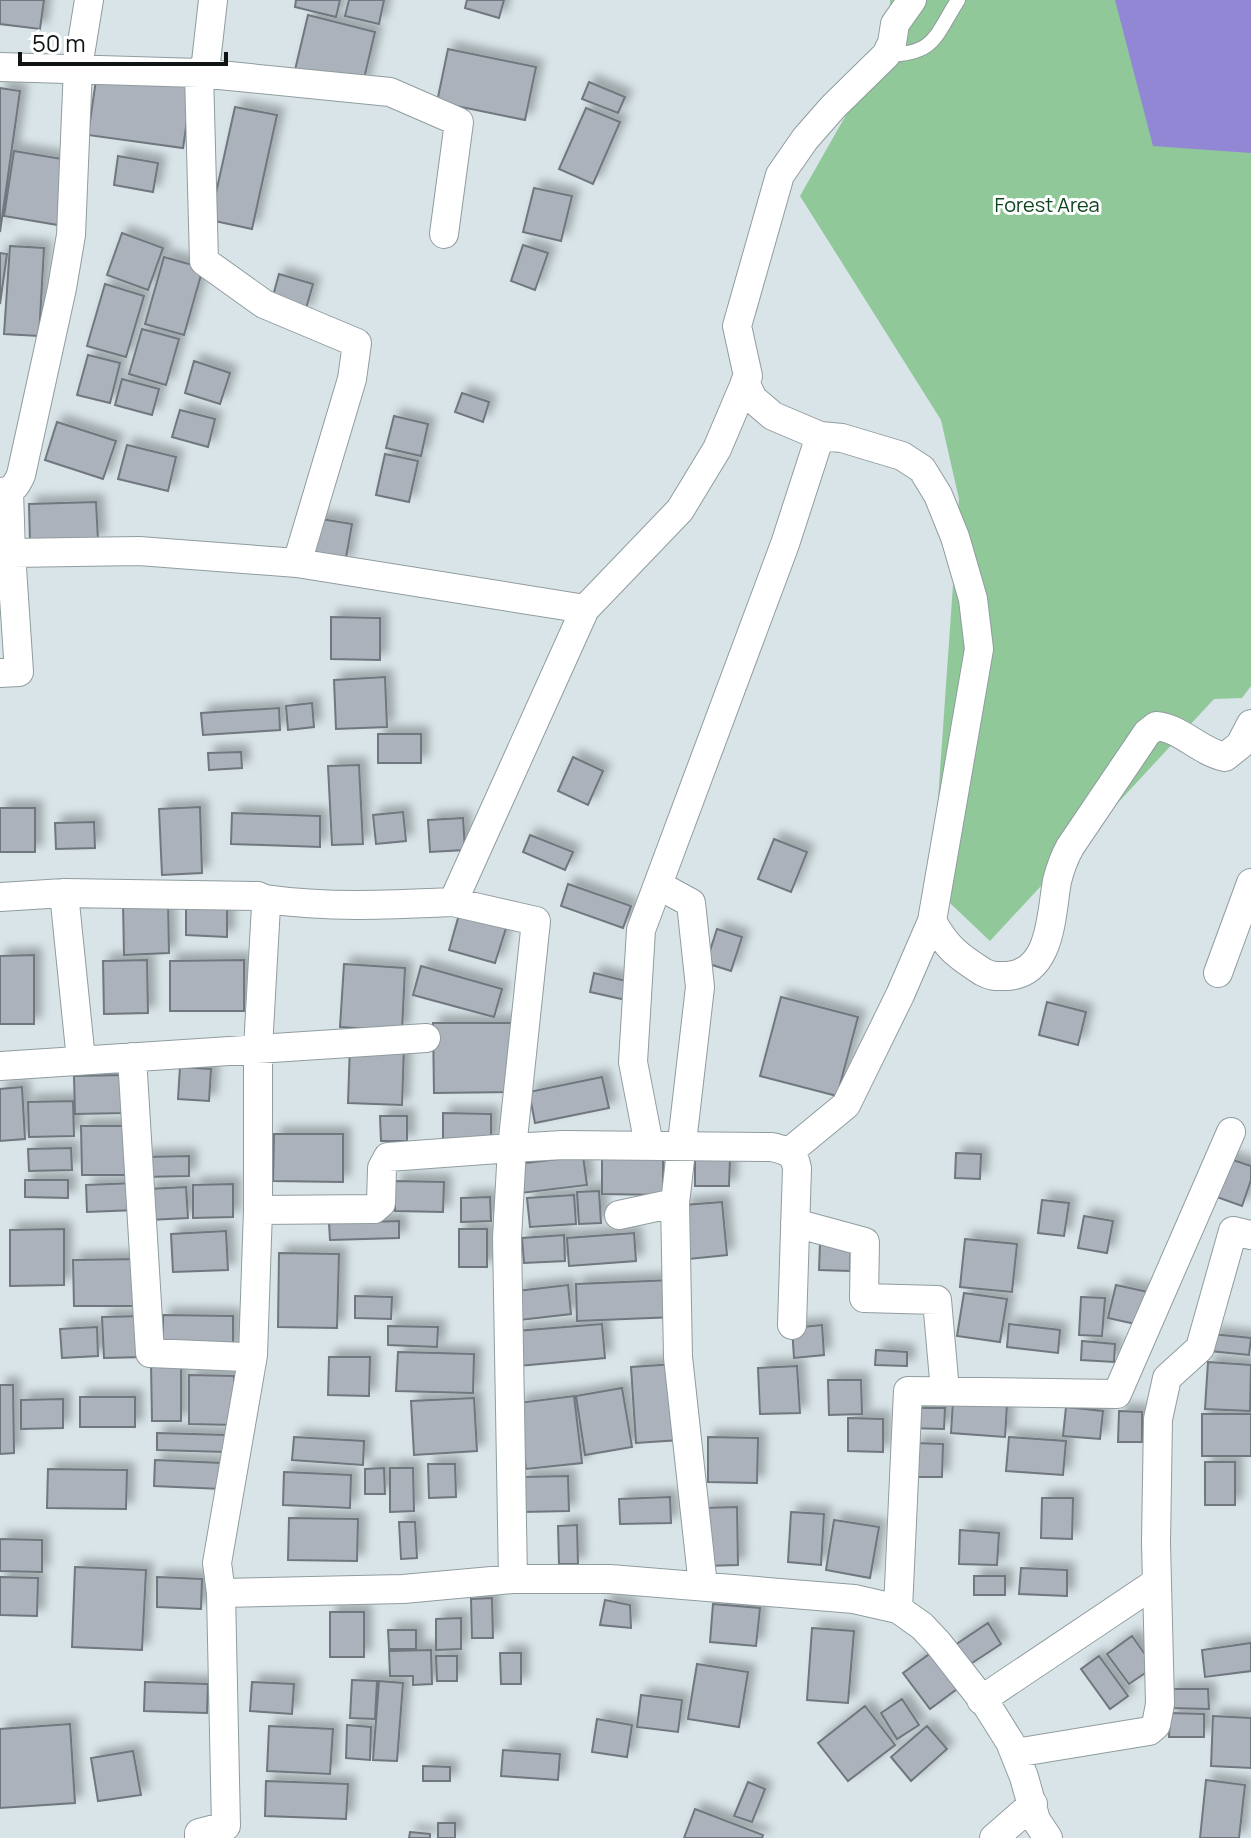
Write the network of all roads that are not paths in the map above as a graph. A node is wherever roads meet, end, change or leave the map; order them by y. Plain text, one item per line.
1 (89, 0) edge
2 (213, 0) edge
3 (912, 0) edge
4 (958, 0) edge
5 (886, 55) junction
6 (0, 67) edge
7 (78, 67) junction
8 (199, 73) junction
9 (444, 234) dead end
10 (748, 376) junction
11 (820, 436) junction
12 (4, 492) edge
13 (11, 553) junction
14 (297, 563) junction
15 (585, 609) junction
16 (0, 673) edge
17 (1251, 724) edge
18 (1251, 883) edge
19 (658, 885) junction
20 (64, 893) junction
21 (0, 897) edge
22 (265, 899) junction
23 (453, 902) junction
24 (932, 921) junction
25 (1218, 973) dead end
26 (426, 1038) dead end
27 (258, 1048) junction
28 (132, 1057) junction
29 (81, 1060) junction
30 (0, 1066) edge
31 (1231, 1132) dead end
32 (649, 1145) junction
33 (681, 1146) junction
34 (512, 1148) junction
35 (789, 1152) junction
36 (675, 1203) junction
37 (258, 1210) junction
38 (619, 1215) dead end
39 (795, 1223) junction
40 (1251, 1235) edge
41 (792, 1325) dead end
42 (253, 1355) junction
43 (945, 1391) junction
44 (513, 1579) junction
45 (1157, 1582) junction
46 (703, 1586) junction
47 (221, 1593) junction
48 (898, 1609) junction
49 (981, 1700) junction
50 (1015, 1753) junction
51 (1033, 1804) junction
52 (199, 1838) edge
53 (994, 1838) edge
54 (1048, 1838) edge

1 - 7 street
2 - 8 street
3 - 5 street
4 - 5 lane
5 - 10 street
6 - 7 street
7 - 8 street
7 - 12 street
8 - 9 street
8 - 14 street
10 - 11 street
10 - 15 street
11 - 19 street
11 - 24 street
12 - 13 street
13 - 14 street
13 - 16 street
14 - 15 street
15 - 23 street
17 - 24 street
18 - 25 street
19 - 32 street
19 - 33 street
20 - 21 street
20 - 22 street
20 - 29 street
22 - 23 street
22 - 27 street
23 - 34 street
24 - 35 street
26 - 27 street
27 - 28 street
27 - 37 street
28 - 29 street
28 - 42 street
29 - 30 street
31 - 43 street
32 - 33 street
32 - 34 street
33 - 35 street
33 - 36 street
34 - 37 street
34 - 44 street
35 - 39 street
36 - 38 street
36 - 46 street
37 - 42 street
39 - 41 street
39 - 43 street
40 - 45 street
42 - 47 street
43 - 48 street
44 - 46 street
44 - 47 street
45 - 49 street
45 - 50 street
46 - 48 street
47 - 52 street
48 - 49 street
49 - 50 street
50 - 51 street
51 - 53 street
51 - 54 street

